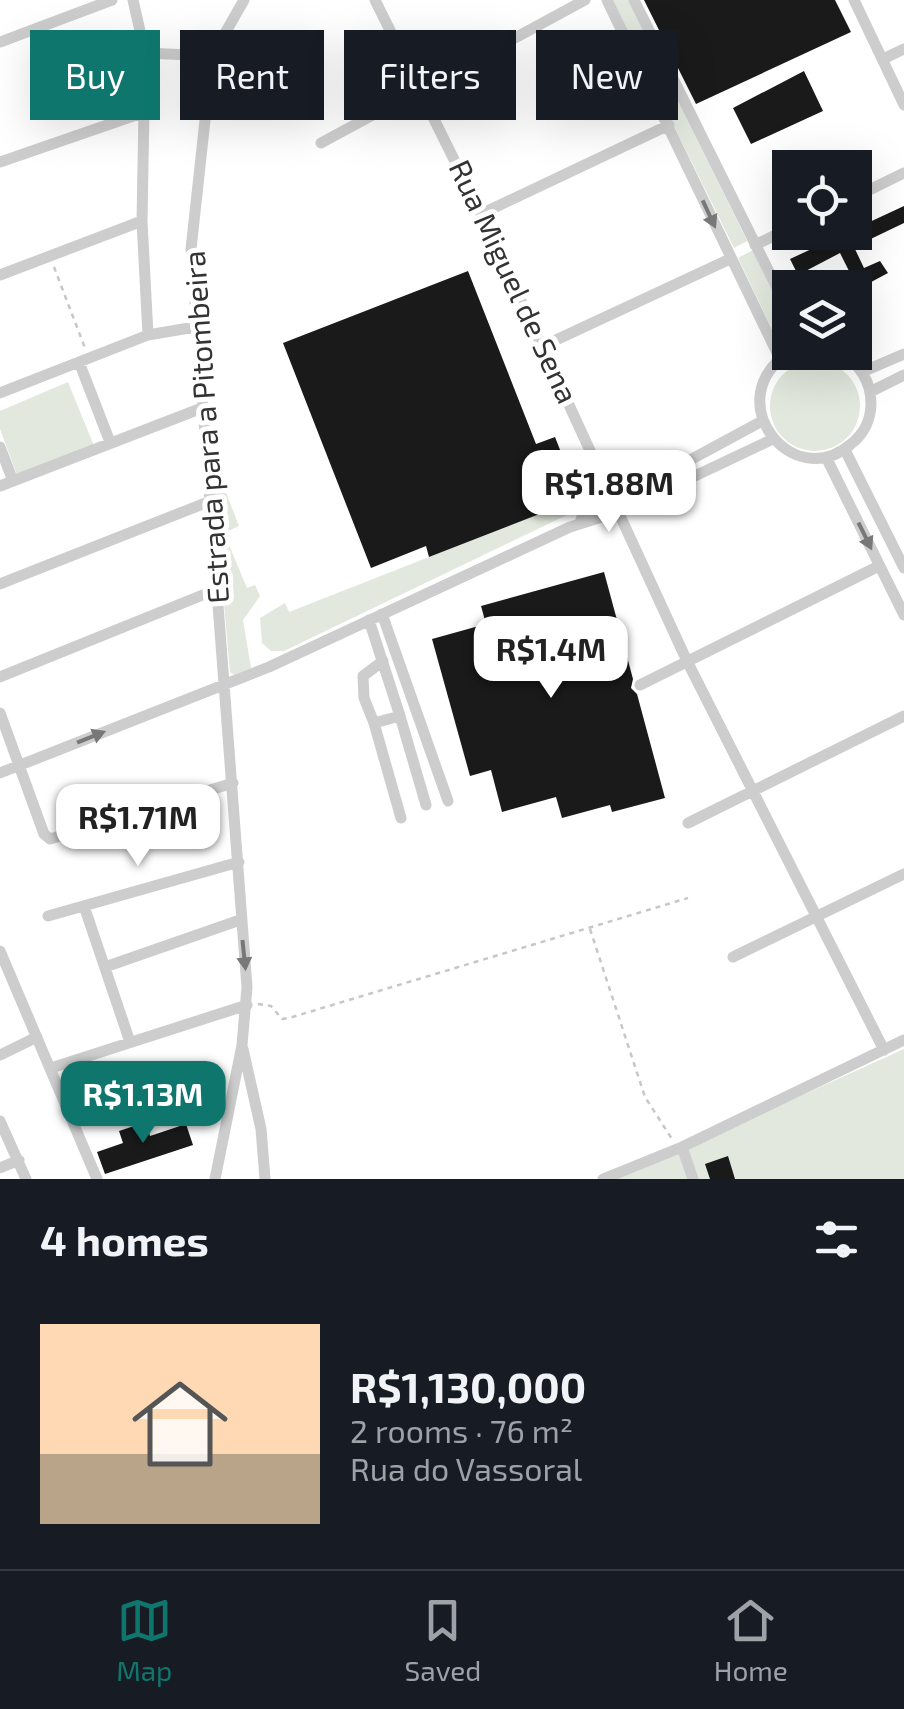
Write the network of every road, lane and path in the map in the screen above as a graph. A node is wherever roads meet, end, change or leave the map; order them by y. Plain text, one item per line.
1 (112, 0) edge
2 (133, 0) edge
3 (244, 0) edge
4 (375, 0) edge
5 (586, 0) edge
6 (607, 0) edge
7 (634, 0) edge
8 (854, 0) edge
9 (140, 30) edge
10 (227, 30) edge
11 (391, 30) edge
12 (516, 36) edge
13 (0, 42) edge
14 (904, 49) edge
15 (883, 59) junction
16 (904, 105) edge
17 (122, 120) edge
18 (142, 120) edge
19 (205, 120) edge
20 (361, 120) edge
21 (436, 120) edge
22 (669, 125) junction
23 (321, 143) dead end
24 (0, 162) edge
25 (714, 163) junction
26 (904, 173) edge
27 (691, 174) junction
28 (872, 189) edge
29 (482, 214) junction
30 (142, 222) junction
31 (772, 237) edge
32 (755, 245) junction
33 (50, 256) junction
34 (730, 259) junction
35 (0, 274) edge
36 (772, 279) edge
37 (196, 327) junction
38 (772, 333) edge
39 (148, 335) junction
40 (543, 346) junction
41 (904, 354) edge
42 (84, 360) junction
43 (774, 370) edge
44 (862, 372) joint
45 (904, 376) edge
46 (870, 392) junction
47 (0, 393) edge
48 (202, 408) junction
49 (762, 421) junction
50 (773, 439) junction
51 (110, 442) junction
52 (0, 447) edge
53 (845, 450) junction
54 (826, 457) junction
55 (6, 484) edge
56 (614, 498) junction
57 (213, 500) junction
58 (621, 511) junction
59 (570, 527) junction
60 (902, 559) edge
61 (879, 566) junction
62 (0, 584) edge
63 (220, 588) junction
64 (904, 615) edge
65 (376, 617) junction
66 (383, 661) junction
67 (687, 661) junction
68 (0, 676) edge
69 (226, 684) junction
70 (640, 685) dead end
71 (0, 713) edge
72 (400, 716) junction
73 (904, 716) edge
74 (374, 723) junction
75 (20, 766) junction
76 (0, 773) edge
77 (233, 783) junction
78 (754, 789) junction
79 (448, 802) dead end
80 (426, 805) dead end
81 (401, 818) dead end
82 (688, 824) dead end
83 (238, 862) junction
84 (904, 874) edge
85 (688, 898) dead end
86 (84, 906) junction
87 (48, 916) dead end
88 (818, 916) junction
89 (240, 920) junction
90 (590, 928) junction
91 (0, 951) edge
92 (733, 957) dead end
93 (105, 967) junction
94 (247, 1005) junction
95 (37, 1037) junction
96 (904, 1040) edge
97 (130, 1042) junction
98 (242, 1044) junction
99 (884, 1050) junction
100 (0, 1055) edge
101 (51, 1068) junction
102 (2, 1129) edge
103 (682, 1146) junction
104 (19, 1160) junction
105 (0, 1168) edge
106 (26, 1179) edge
107 (97, 1179) edge
108 (215, 1179) edge
109 (265, 1179) edge
110 (603, 1179) edge
111 (693, 1179) edge

1 - 13 street
2 - 9 street
3 - 10 street, Estrada para a Pitombeira
4 - 11 street, Rua Miguel de Sena
5 - 12 street
6 - 22 street
7 - 25 street
8 - 15 street
14 - 15 street
15 - 16 street
17 - 24 street
18 - 30 street
19 - 37 street, Estrada para a Pitombeira
20 - 23 street
21 - 29 street, Rua Miguel de Sena
22 - 27 street
22 - 29 street
25 - 27 street
25 - 32 street
26 - 28 street
27 -> 34 street
29 - 40 street, Rua Miguel de Sena
30 - 33 street
30 - 39 street
31 - 32 street
32 - 36 street
33 - 35 street
33 - 42 path
34 - 38 street
34 - 40 street
37 - 39 street
37 - 48 street, Estrada para a Pitombeira
39 - 42 street
40 - 56 street, Rua Miguel de Sena
41 - 44 street
42 - 47 street
42 - 51 street
43 - 49 street
44 - 46 street
45 - 46 street
46 - 53 street
48 - 51 street
48 - 57 street, Estrada para a Pitombeira
49 - 50 street
49 - 56 street
50 - 54 street
50 - 58 street
51 - 55 street
52 - 55 street
53 - 54 street
53 - 60 street
54 -> 61 street
56 - 58 street, Rua Miguel de Sena
56 - 59 street
57 - 62 street
57 - 63 street, Estrada para a Pitombeira
58 - 59 street
58 - 67 street, Rua Miguel de Sena
59 - 65 street
61 - 64 street
61 - 67 street
63 - 68 street
63 - 69 street, Estrada para a Pitombeira
65 - 66 street
65 - 69 street
65 - 79 street
66 - 72 street
66 - 74 street
67 - 70 street
67 - 78 street, Rua Miguel de Sena
75 -> 69 street
69 - 77 street, Estrada para a Pitombeira
71 - 75 street
72 - 74 street
72 - 80 street
73 - 78 street
74 - 81 street
75 - 76 street
75 - 77 street
77 - 83 street, Estrada para a Pitombeira
78 - 82 street
78 - 88 street, Rua Miguel de Sena
83 - 86 street
83 - 89 street, Estrada para a Pitombeira
84 - 88 street
85 - 90 path
86 - 87 street
86 - 93 street
88 - 92 street
88 - 99 street, Rua Miguel de Sena
89 - 93 street
89 -> 94 street, Estrada para a Pitombeira
90 - 94 path
90 - 103 path
91 - 95 street
93 - 97 street
94 - 97 street
94 - 98 street, Estrada para a Pitombeira
95 - 100 street
95 - 101 street
96 - 99 street
97 - 101 street
98 - 108 street, Estrada para a Pitombeira
98 - 109 street
99 - 103 street
101 - 107 street
102 - 104 street
103 - 110 street
103 - 111 street
104 - 105 street
104 - 106 street

